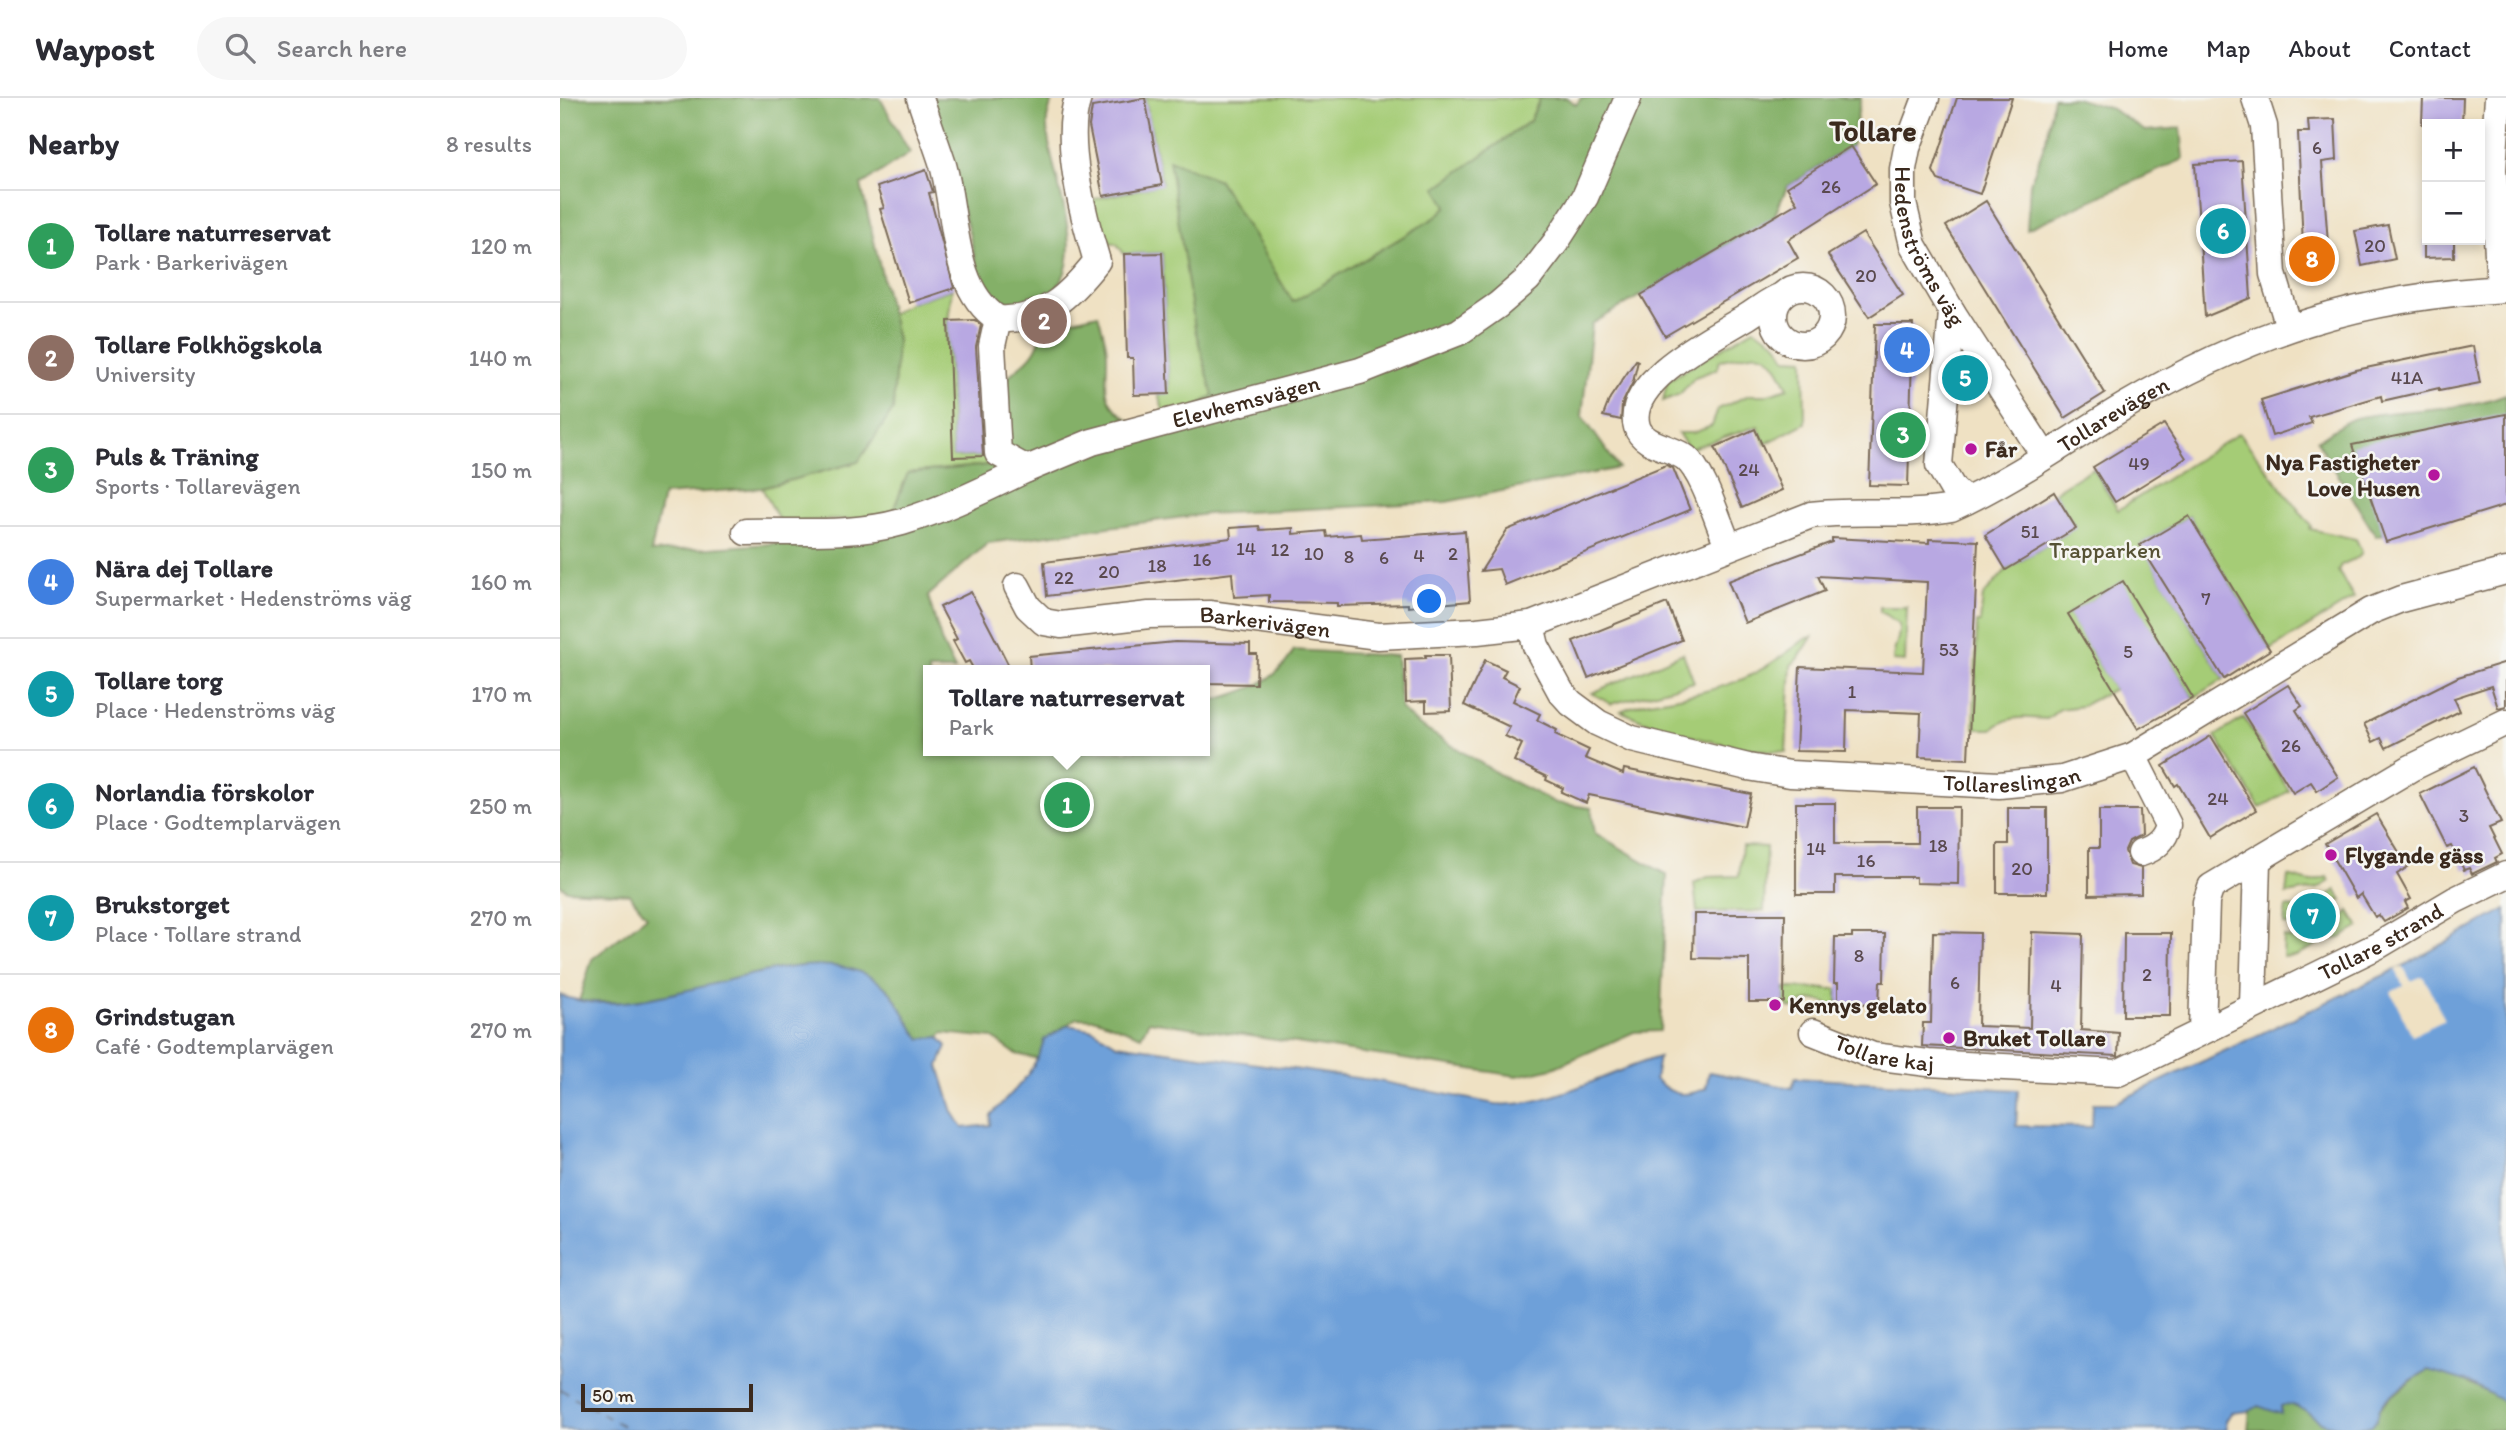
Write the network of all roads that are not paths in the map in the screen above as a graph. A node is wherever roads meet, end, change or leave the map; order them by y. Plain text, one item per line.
1 (920, 98) edge
2 (1078, 98) edge
3 (1628, 98) edge
4 (1927, 98) edge
5 (2255, 98) edge
6 (2498, 98) edge
7 (2503, 289) edge
8 (1782, 296) dead end
9 (1952, 312) junction
10 (998, 319) junction
11 (2289, 327) junction
12 (2044, 455) junction
13 (1027, 468) junction
14 (1966, 501) junction
15 (746, 532) dead end
16 (1728, 545) junction
17 (2506, 571) edge
18 (1017, 586) dead end
19 (1531, 625) junction
20 (2506, 722) edge
21 (2133, 756) junction
22 (2141, 853) dead end
23 (2257, 861) junction
24 (2506, 875) edge
25 (2253, 1005) junction
26 (2202, 1031) junction
27 (1813, 1032) dead end

1 - 10 street
2 - 10 street
3 - 13 street, Elevhemsvägen
4 - 9 street, Hedenströms väg
5 - 11 street
6 - 7 street
7 - 11 street, Tollarevägen
8 - 16 street
9 - 12 street, Hedenströms väg
9 - 14 street
10 - 13 street
11 - 12 street, Tollarevägen
12 - 14 street, Tollarevägen
13 - 15 street, Elevhemsvägen
14 - 16 street, Tollarevägen
16 - 19 street, Tollarevägen
17 - 21 street, Tollareslingan
18 - 19 street, Barkerivägen
19 - 21 street, Tollareslingan
20 - 23 street
21 - 22 street
23 - 25 street
23 - 26 street
24 - 25 street, Tollare strand
25 - 26 street, Tollare strand
26 - 27 street, Tollare kaj

